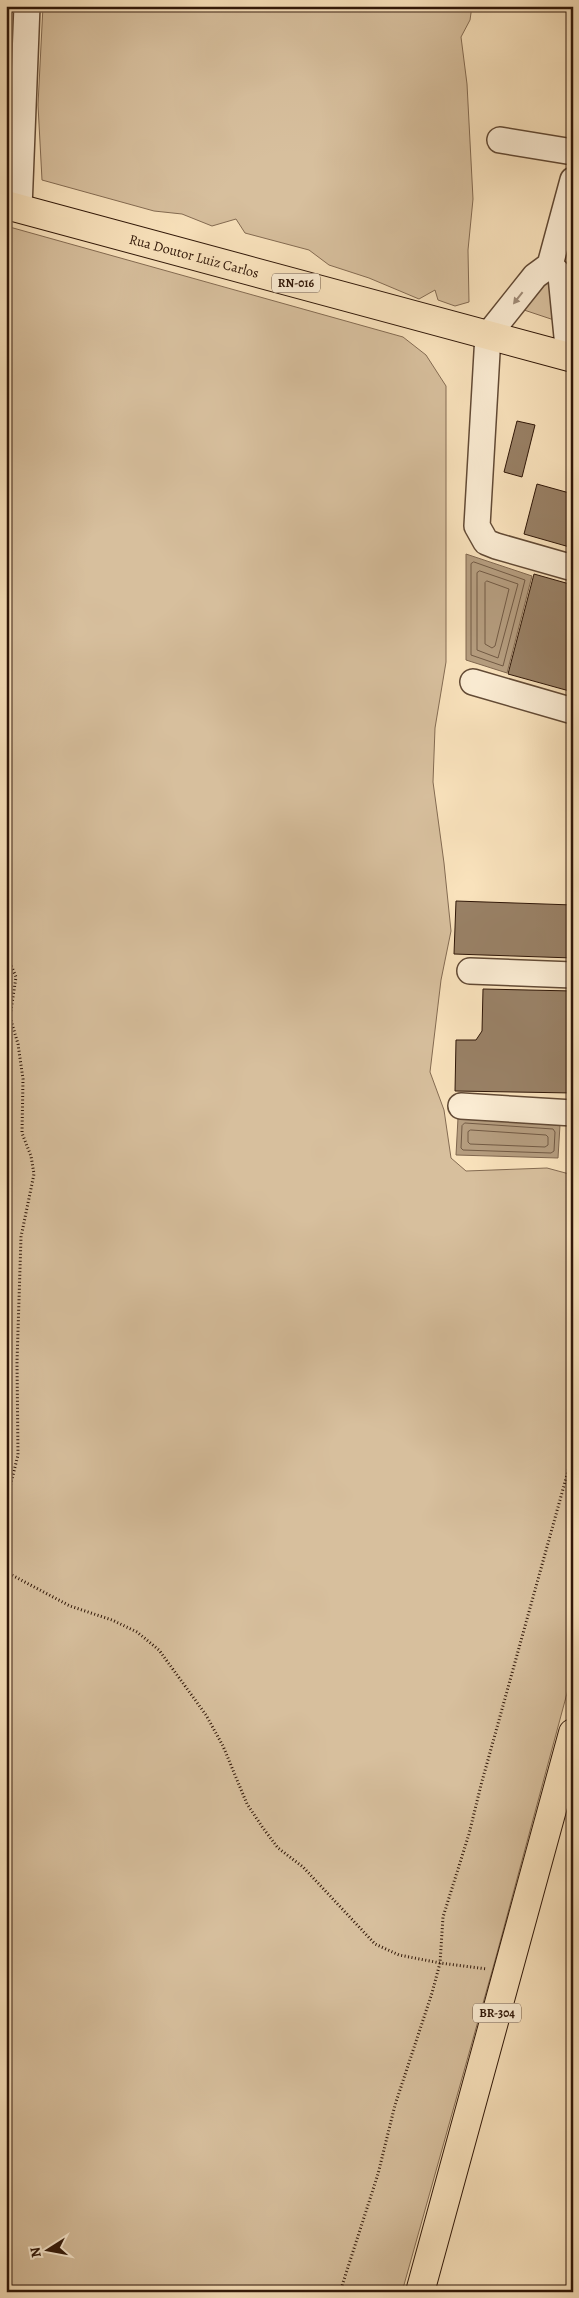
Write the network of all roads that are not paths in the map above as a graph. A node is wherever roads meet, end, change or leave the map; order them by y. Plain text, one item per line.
1 (27, 6) edge
2 (15, 50) edge
3 (500, 140) dead end
4 (573, 152) edge
5 (573, 180) edge
6 (13, 206) edge
7 (550, 265) junction
8 (488, 335) junction
9 (571, 358) edge
10 (573, 568) edge
11 (473, 682) dead end
12 (573, 711) edge
13 (470, 971) dead end
14 (573, 975) edge
15 (461, 1106) dead end
16 (573, 1113) edge
17 (573, 1733) edge
18 (420, 2292) edge

1 - 2 street
2 - 6 street
3 - 4 street
5 - 7 street
6 - 8 main road, Rua Doutor Luiz Carlos / RN-016
7 -> 8 street
7 - 9 street
8 - 9 main road, Rua Doutor Luiz Carlos / RN-016
8 - 10 street
11 - 12 street
13 - 14 street
15 - 16 street
17 - 18 main road, BR-304

